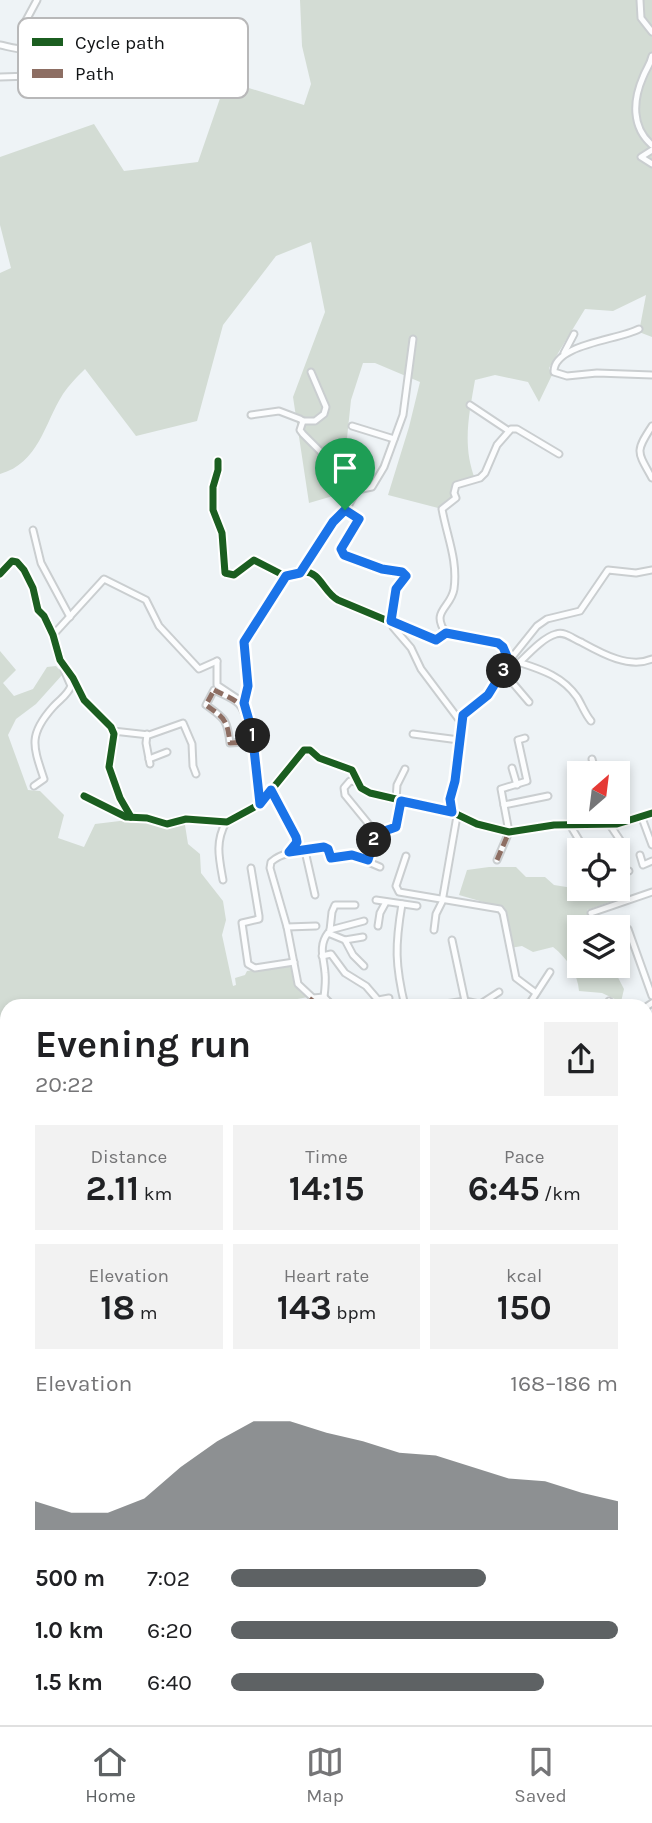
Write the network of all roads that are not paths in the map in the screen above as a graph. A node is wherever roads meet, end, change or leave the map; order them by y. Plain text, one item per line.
1 (37, 0) edge
2 (640, 0) edge
3 (27, 18) edge
4 (652, 32) edge
5 (0, 45) edge
6 (18, 49) edge
7 (652, 56) edge
8 (18, 76) edge
9 (0, 77) edge
10 (652, 147) edge
11 (652, 164) edge
12 (639, 328) dead end
13 (413, 339) dead end
14 (579, 348) junction
15 (564, 354) junction
16 (311, 372) dead end
17 (652, 375) edge
18 (470, 405) dead end
19 (251, 415) dead end
20 (303, 421) junction
21 (352, 426) dead end
22 (652, 426) edge
23 (509, 431) junction
24 (394, 439) junction
25 (559, 454) dead end
26 (218, 461) dead end
27 (652, 478) edge
28 (361, 488) junction
29 (345, 510) junction
30 (33, 530) dead end
31 (652, 570) edge
32 (300, 573) junction
33 (0, 574) edge
34 (286, 576) junction
35 (70, 617) junction
36 (391, 621) junction
37 (446, 633) junction
38 (53, 635) junction
39 (652, 659) edge
40 (509, 661) junction
41 (521, 663) junction
42 (66, 668) junction
43 (504, 675) junction
44 (529, 702) dead end
45 (244, 703) junction
46 (248, 720) junction
47 (460, 721) junction
48 (591, 721) dead end
49 (113, 731) junction
50 (147, 734) junction
51 (413, 734) dead end
52 (525, 738) dead end
53 (459, 740) junction
54 (167, 752) dead end
55 (512, 768) dead end
56 (405, 769) dead end
57 (196, 774) dead end
58 (357, 782) junction
59 (517, 785) junction
60 (34, 786) dead end
61 (271, 790) junction
62 (84, 796) dead end
63 (548, 796) dead end
64 (399, 801) junction
65 (260, 804) junction
66 (504, 805) junction
67 (652, 813) edge
68 (454, 814) junction
69 (131, 817) junction
70 (642, 818) junction
71 (226, 822) junction
72 (570, 825) junction
73 (610, 825) junction
74 (509, 832) junction
75 (376, 834) junction
76 (578, 838) edge
77 (619, 838) edge
78 (651, 840) edge
79 (297, 842) junction
80 (289, 852) junction
81 (303, 852) junction
82 (640, 855) dead end
83 (406, 856) dead end
84 (368, 860) junction
85 (497, 860) dead end
86 (652, 862) edge
87 (380, 867) dead end
88 (251, 869) dead end
89 (223, 880) dead end
90 (652, 892) edge
91 (315, 895) dead end
92 (376, 900) dead end
93 (442, 900) junction
94 (386, 902) junction
95 (402, 904) junction
96 (355, 905) dead end
97 (417, 906) dead end
98 (591, 913) dead end
99 (364, 921) dead end
100 (316, 926) dead end
101 (378, 926) dead end
102 (286, 927) junction
103 (434, 930) dead end
104 (330, 932) junction
105 (630, 935) edge
106 (363, 937) dead end
107 (345, 940) junction
108 (452, 940) dead end
109 (322, 956) junction
110 (293, 962) junction
111 (365, 966) dead end
112 (550, 972) dead end
113 (499, 992) dead end
114 (536, 993) junction
115 (652, 996) edge
116 (324, 997) joint
117 (313, 998) joint
118 (389, 998) dead end
119 (377, 999) edge
120 (384, 999) edge
121 (403, 999) edge
122 (465, 999) edge
123 (491, 999) edge
124 (532, 999) edge

1 - 3 street
2 - 4 street
5 - 6 street
7 - 10 street
8 - 9 street
10 - 11 street
12 - 14 street
13 - 24 street
14 - 15 street
14 - 15 street
15 - 17 street
16 - 20 street
18 - 23 street
19 - 20 street
20 - 28 street
21 - 24 street
22 - 27 street
23 - 25 street
23 - 37 street
24 - 28 street
26 - 34 street
28 - 29 street
29 - 32 street
29 - 36 street
30 - 35 street
31 - 40 street
32 - 34 street
32 - 36 street
33 - 38 street
34 - 45 street
35 - 38 street
35 - 45 street
36 - 37 street
36 - 47 street
37 - 40 street
38 - 42 street
39 - 41 street
40 - 43 street
41 - 43 street
41 - 48 street
42 - 49 street
42 - 60 street
43 - 44 street
43 - 47 street
45 - 46 street
46 - 46 street
46 - 65 street
47 - 53 street
49 - 50 street
49 - 69 street
50 - 54 street
50 - 57 street
51 - 53 street
52 - 59 street
53 - 68 street
55 - 59 street
56 - 64 street
58 - 61 street
58 - 64 street
58 - 75 street
59 - 66 street
61 - 65 street
61 - 79 street
62 - 69 street
63 - 66 street
64 - 68 street
64 - 75 street
65 - 71 street
66 - 74 street
67 - 70 street
68 - 74 street
68 - 93 street
69 - 71 street
70 - 73 street
70 - 78 street
71 - 89 street
72 - 73 street
72 - 74 street
72 - 76 street
73 - 77 street
74 - 85 street
75 - 84 street
79 - 80 street
79 - 81 street
80 - 81 street
80 - 102 street
81 - 84 street
81 - 91 street
82 - 86 street
83 - 93 street
84 - 87 street
88 - 110 street
90 - 98 street
92 - 94 street
93 - 103 street
93 - 114 street
94 - 95 street
94 - 101 street
95 - 97 street
95 - 121 street
96 - 104 street
99 - 104 street
100 - 102 street
102 - 110 street
104 - 107 street
104 - 109 street
105 - 115 street
106 - 107 street
107 - 111 street
108 - 122 street
109 - 116 street
109 - 119 street
110 - 117 street
112 - 114 street
113 - 123 street
114 - 124 street
116 - 117 street
118 - 120 street

